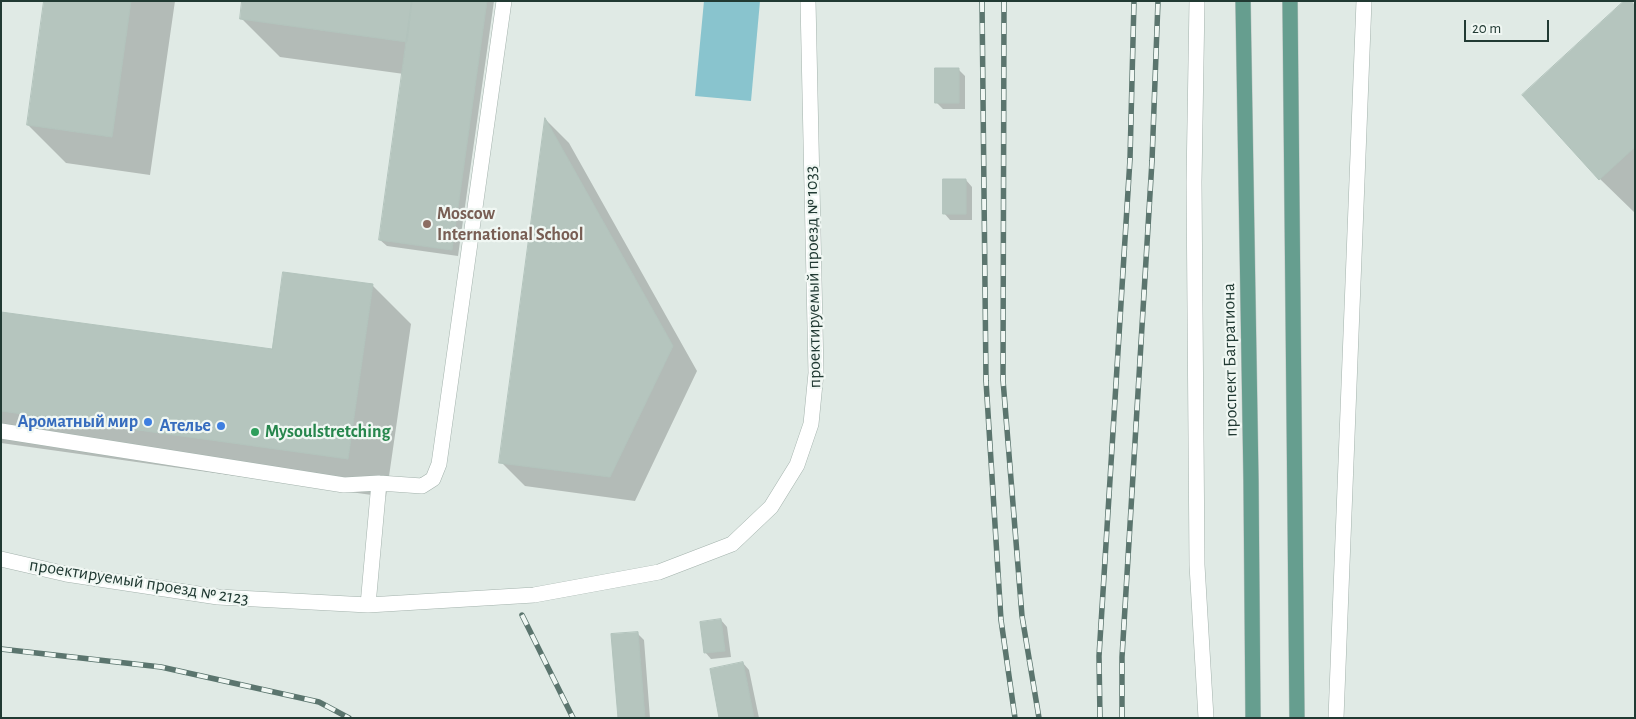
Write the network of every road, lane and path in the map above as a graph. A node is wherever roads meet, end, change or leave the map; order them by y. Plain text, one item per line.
1 (504, 1) edge
2 (808, 1) edge
3 (1197, 1) edge
4 (1243, 1) edge
5 (1290, 1) edge
6 (1364, 1) edge
7 (1, 431) edge
8 (378, 483) junction
9 (1, 559) edge
10 (368, 606) junction
11 (1206, 718) edge
12 (1253, 718) edge
13 (1297, 718) edge
14 (1336, 718) edge

1 - 8 street
2 - 10 street, проектируемый проезд № 1033
3 - 11 street
4 - 12 main road, проспект Багратиона
5 - 13 main road
6 - 14 street
7 - 8 street
8 - 10 street
9 - 10 street, проектируемый проезд № 2123

